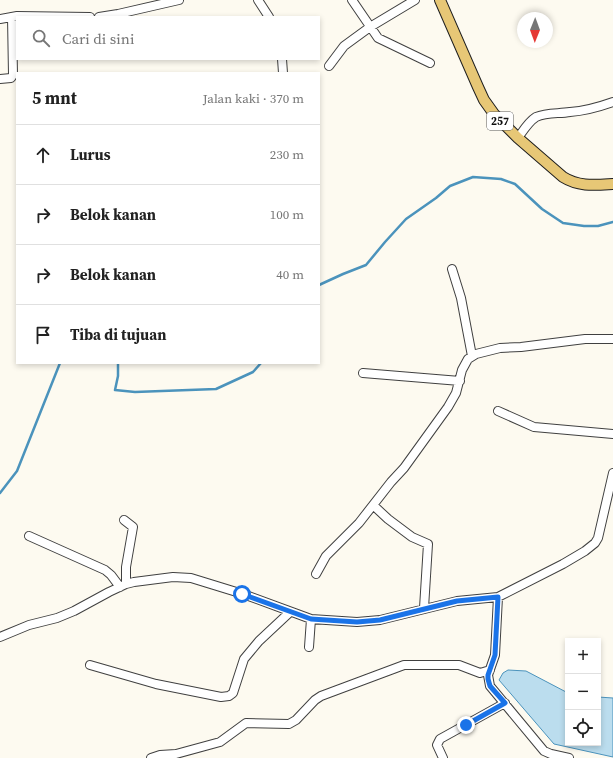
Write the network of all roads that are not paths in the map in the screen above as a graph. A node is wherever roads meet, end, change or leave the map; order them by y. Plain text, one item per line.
1 (179, 0) edge
2 (258, 0) edge
3 (352, 0) edge
4 (415, 0) edge
5 (440, 0) edge
6 (105, 16) edge
7 (268, 16) edge
8 (12, 17) junction
9 (16, 17) edge
10 (0, 19) edge
11 (370, 27) junction
12 (15, 56) edge
13 (282, 60) edge
14 (430, 63) dead end
15 (329, 66) dead end
16 (283, 72) edge
17 (0, 79) edge
18 (613, 102) edge
19 (518, 138) junction
20 (613, 184) edge
21 (452, 269) dead end
22 (613, 339) edge
23 (472, 356) junction
24 (363, 373) dead end
25 (460, 381) junction
26 (498, 411) dead end
27 (613, 434) edge
28 (613, 473) edge
29 (373, 505) junction
30 (609, 507) edge
31 (124, 520) dead end
32 (29, 536) dead end
33 (316, 574) dead end
34 (123, 586) junction
35 (498, 597) junction
36 (424, 608) junction
37 (290, 612) junction
38 (311, 619) junction
39 (0, 637) edge
40 (309, 647) dead end
41 (90, 665) dead end
42 (490, 670) junction
43 (505, 703) junction
44 (151, 758) edge
45 (443, 758) edge
46 (568, 758) edge

1 - 6 street
2 - 7 street
3 - 11 street
4 - 11 street
5 - 19 main road, 257
8 - 9 street
8 - 10 street
8 - 12 street
11 - 14 street
11 - 15 street
12 - 17 street
13 - 16 street
18 - 19 street
19 - 20 main road, 257
21 - 23 street
22 - 23 street
23 - 25 street
24 - 25 street
25 - 29 street
26 - 27 street
28 - 30 street
29 - 33 street
29 - 36 street
30 - 35 street
31 - 34 street
32 - 34 street
34 - 37 street
34 - 39 street
35 - 36 street
35 - 42 street
36 - 38 street
37 - 38 street
37 - 41 street
38 - 40 street
42 - 43 street
42 - 44 street
43 - 45 street
43 - 46 street

